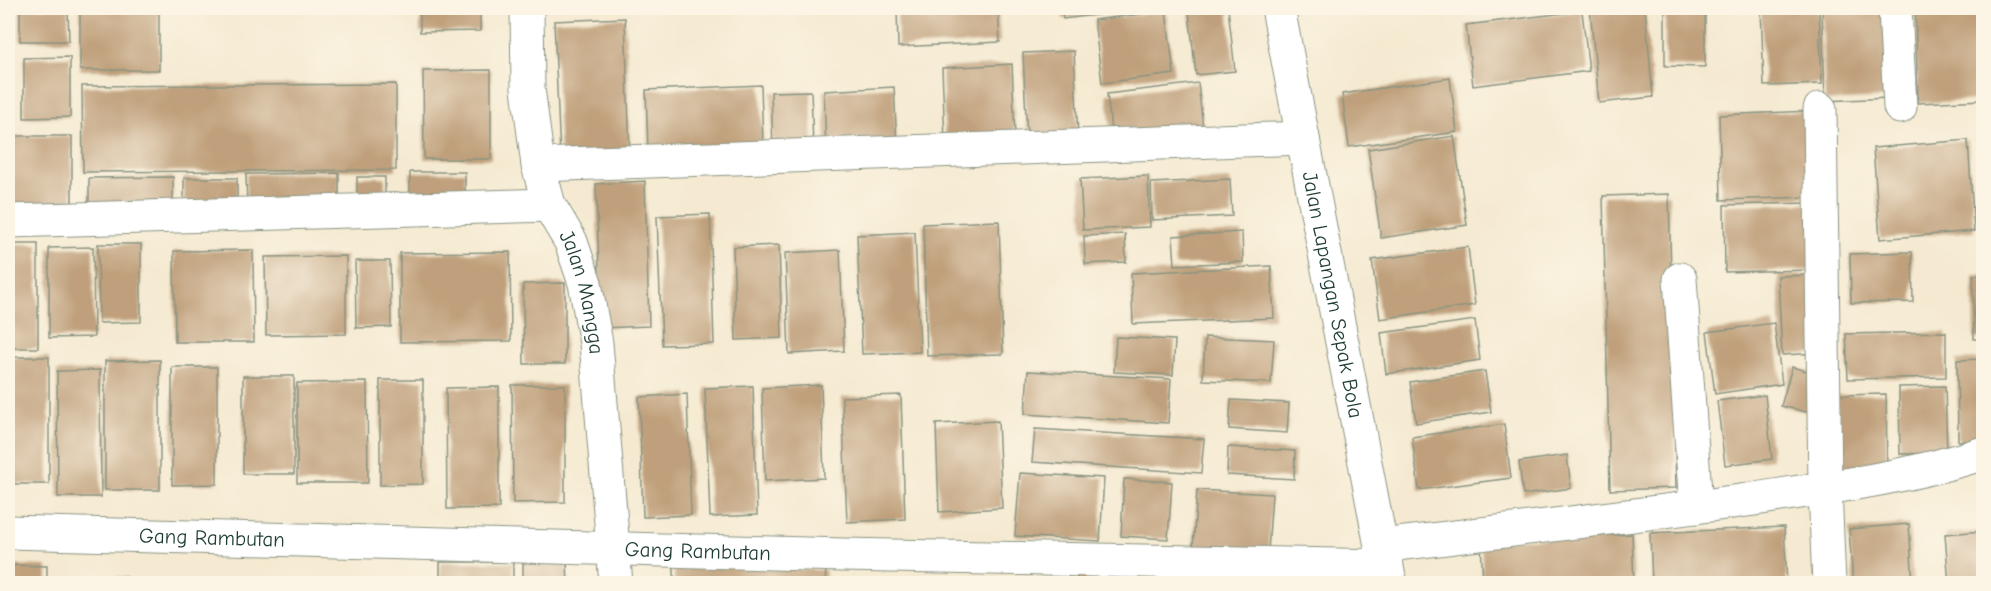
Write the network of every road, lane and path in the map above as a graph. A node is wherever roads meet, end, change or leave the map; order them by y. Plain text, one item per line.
1 (527, 8) edge
2 (1278, 8) edge
3 (1895, 8) edge
4 (1900, 107) dead end
5 (1820, 110) dead end
6 (1303, 138) junction
7 (538, 165) junction
8 (549, 205) junction
9 (8, 221) edge
10 (1680, 279) dead end
11 (1983, 453) edge
12 (1826, 489) junction
13 (1696, 507) junction
14 (8, 532) edge
15 (615, 550) junction
16 (1386, 565) edge
17 (616, 584) edge
18 (1829, 584) edge

1 - 7 street, Jalan Mangga
2 - 6 street, Jalan Lapangan Sepak Bola
3 - 4 street
5 - 12 street
6 - 7 street
6 - 16 street, Jalan Lapangan Sepak Bola
7 - 8 street, Jalan Mangga
8 - 9 street
8 - 15 street, Jalan Mangga
10 - 13 street
11 - 12 street, Gang Rambutan
12 - 13 street, Gang Rambutan
12 - 18 street
13 - 16 street, Gang Rambutan
14 - 15 street, Gang Rambutan
15 - 16 street, Gang Rambutan
15 - 17 street, Jalan Mangga

